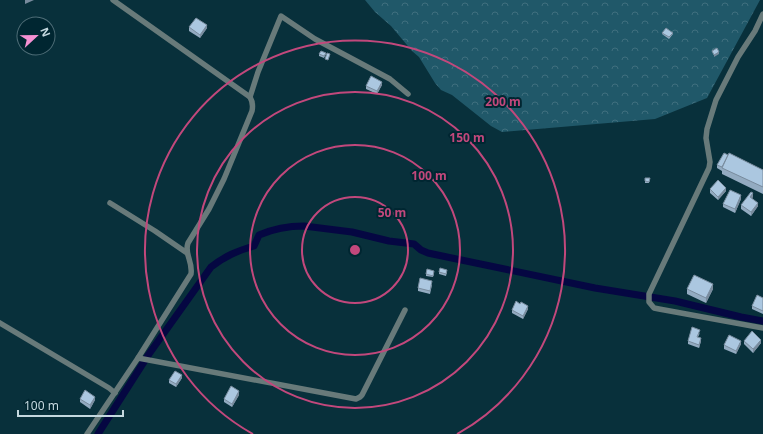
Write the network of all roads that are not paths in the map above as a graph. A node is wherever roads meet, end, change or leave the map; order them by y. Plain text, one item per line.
1 (113, 0) edge
2 (763, 14) edge
3 (408, 94) dead end
4 (250, 97) junction
5 (110, 203) dead end
6 (187, 253) junction
7 (405, 310) dead end
8 (0, 323) edge
9 (763, 328) edge
10 (138, 358) junction
11 (115, 393) junction
12 (87, 434) edge

1 - 4 street
2 - 9 street
3 - 4 street
4 - 6 street
5 - 6 street
6 - 10 street
7 - 10 street
8 - 11 street
10 - 11 street
11 - 12 street

